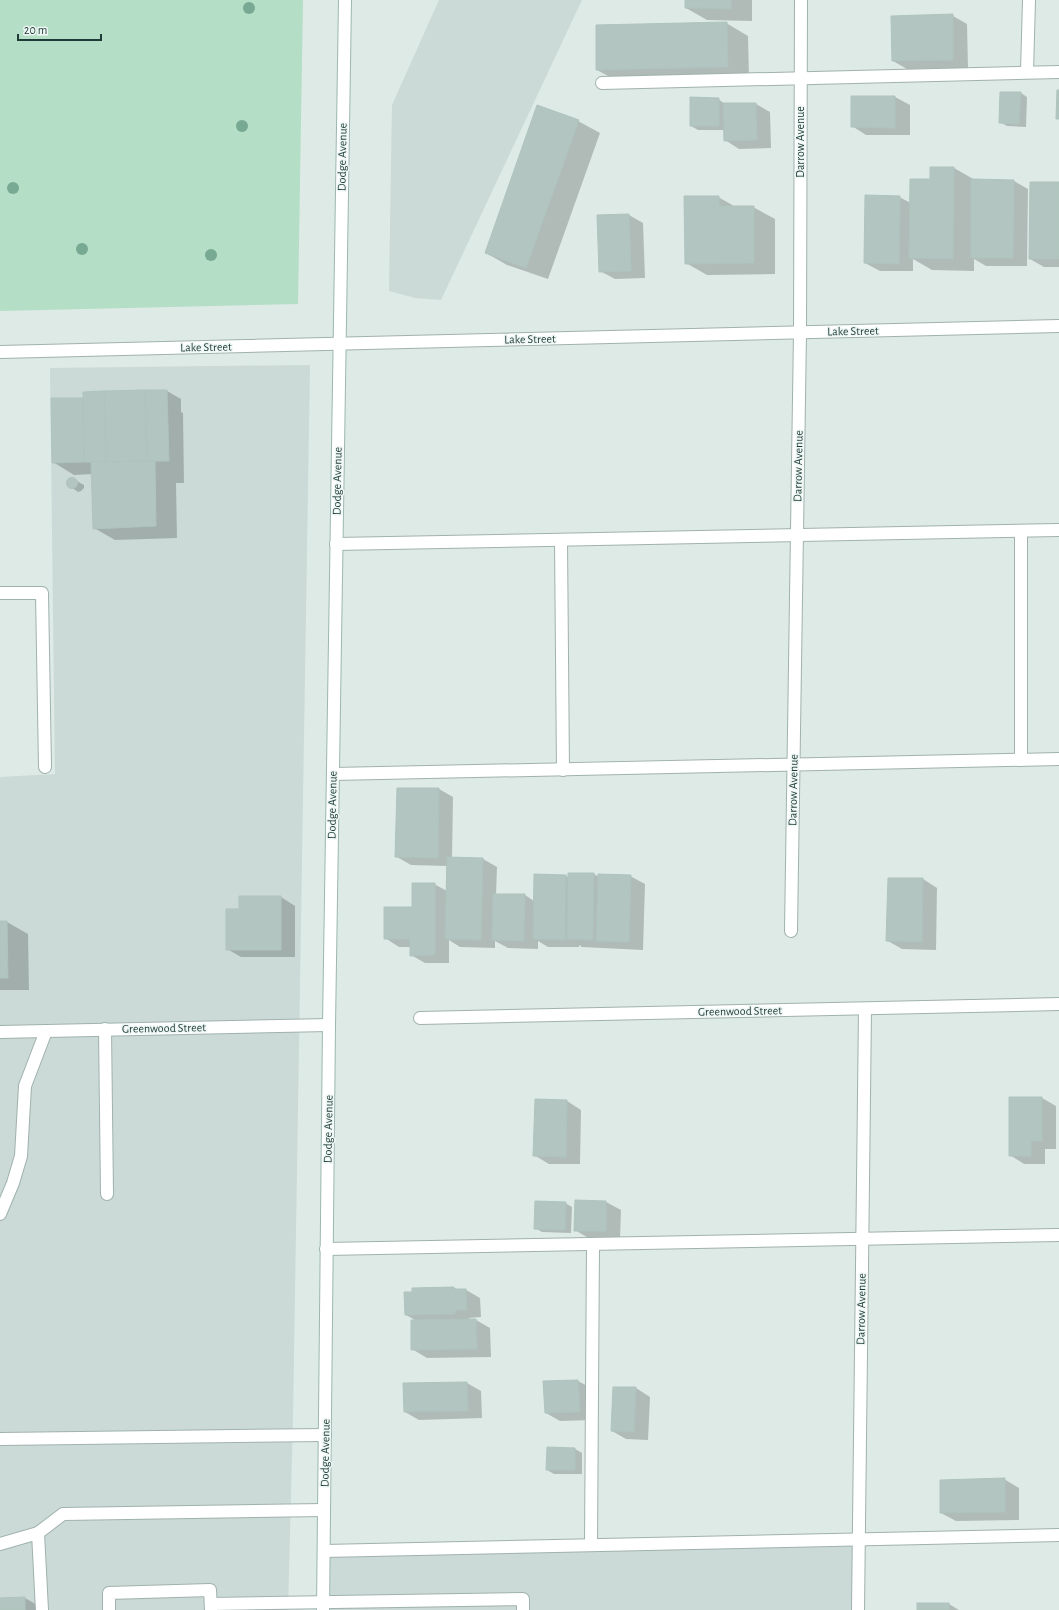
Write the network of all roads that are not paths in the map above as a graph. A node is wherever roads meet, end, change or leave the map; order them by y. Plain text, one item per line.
1 (345, 0) edge
2 (801, 0) edge
3 (1028, 0) edge
4 (1027, 72) junction
5 (1059, 72) edge
6 (800, 78) junction
7 (602, 83) dead end
8 (1059, 326) edge
9 (800, 332) junction
10 (338, 344) junction
11 (0, 352) edge
12 (1059, 530) edge
13 (1022, 531) junction
14 (797, 536) junction
15 (561, 540) junction
16 (336, 544) junction
17 (0, 593) edge
18 (1059, 759) edge
19 (1021, 760) junction
20 (793, 765) junction
21 (45, 767) dead end
22 (563, 770) junction
23 (333, 774) junction
24 (790, 931) dead end
25 (1059, 1004) edge
26 (865, 1009) junction
27 (420, 1018) dead end
28 (328, 1025) junction
29 (105, 1029) junction
30 (46, 1031) junction
31 (0, 1032) edge
32 (107, 1194) dead end
33 (0, 1214) edge
34 (1059, 1235) edge
35 (862, 1239) junction
36 (593, 1244) junction
37 (326, 1249) junction
38 (325, 1435) junction
39 (0, 1440) edge
40 (324, 1510) junction
41 (38, 1533) junction
42 (1059, 1536) edge
43 (858, 1540) junction
44 (0, 1544) edge
45 (591, 1545) junction
46 (324, 1551) junction
47 (384, 1605) edge
48 (323, 1606) edge
49 (211, 1607) edge
50 (42, 1610) edge
51 (109, 1610) edge
52 (523, 1610) edge
53 (858, 1610) edge

1 - 10 street, Dodge Avenue
2 - 6 street, Darrow Avenue
3 - 4 street
4 - 5 street
4 - 6 street
6 - 7 street
6 - 9 street, Darrow Avenue
8 - 9 street, Lake Street
9 - 10 street, Lake Street
9 - 14 street, Darrow Avenue
10 - 11 street, Lake Street
10 - 16 street, Dodge Avenue
12 - 13 street
13 - 14 street
13 - 19 street
14 - 15 street
14 - 20 street, Darrow Avenue
15 - 16 street
15 - 22 street
16 - 23 street, Dodge Avenue
17 - 21 street
18 - 19 street
19 - 20 street
20 - 22 street
20 - 24 street, Darrow Avenue
22 - 23 street
23 - 28 street, Dodge Avenue
25 - 26 street, Greenwood Street
26 - 27 street, Greenwood Street
26 - 35 street, Darrow Avenue
28 - 29 street, Greenwood Street
28 - 37 street, Dodge Avenue
29 - 30 street, Greenwood Street
29 - 32 street
30 - 31 street, Greenwood Street
30 - 33 street
34 - 35 street
35 - 36 street
35 - 43 street, Darrow Avenue
36 - 37 street
36 - 45 street
37 - 38 street, Dodge Avenue
38 - 39 street
38 - 40 street, Dodge Avenue
40 - 41 street
40 - 46 street, Dodge Avenue
41 - 44 street
41 - 50 street
42 - 43 street
43 - 45 street
43 - 53 street, Darrow Avenue
45 - 46 street
46 - 48 street, Dodge Avenue
47 - 48 street
47 - 52 street
48 - 49 street
49 - 51 street

